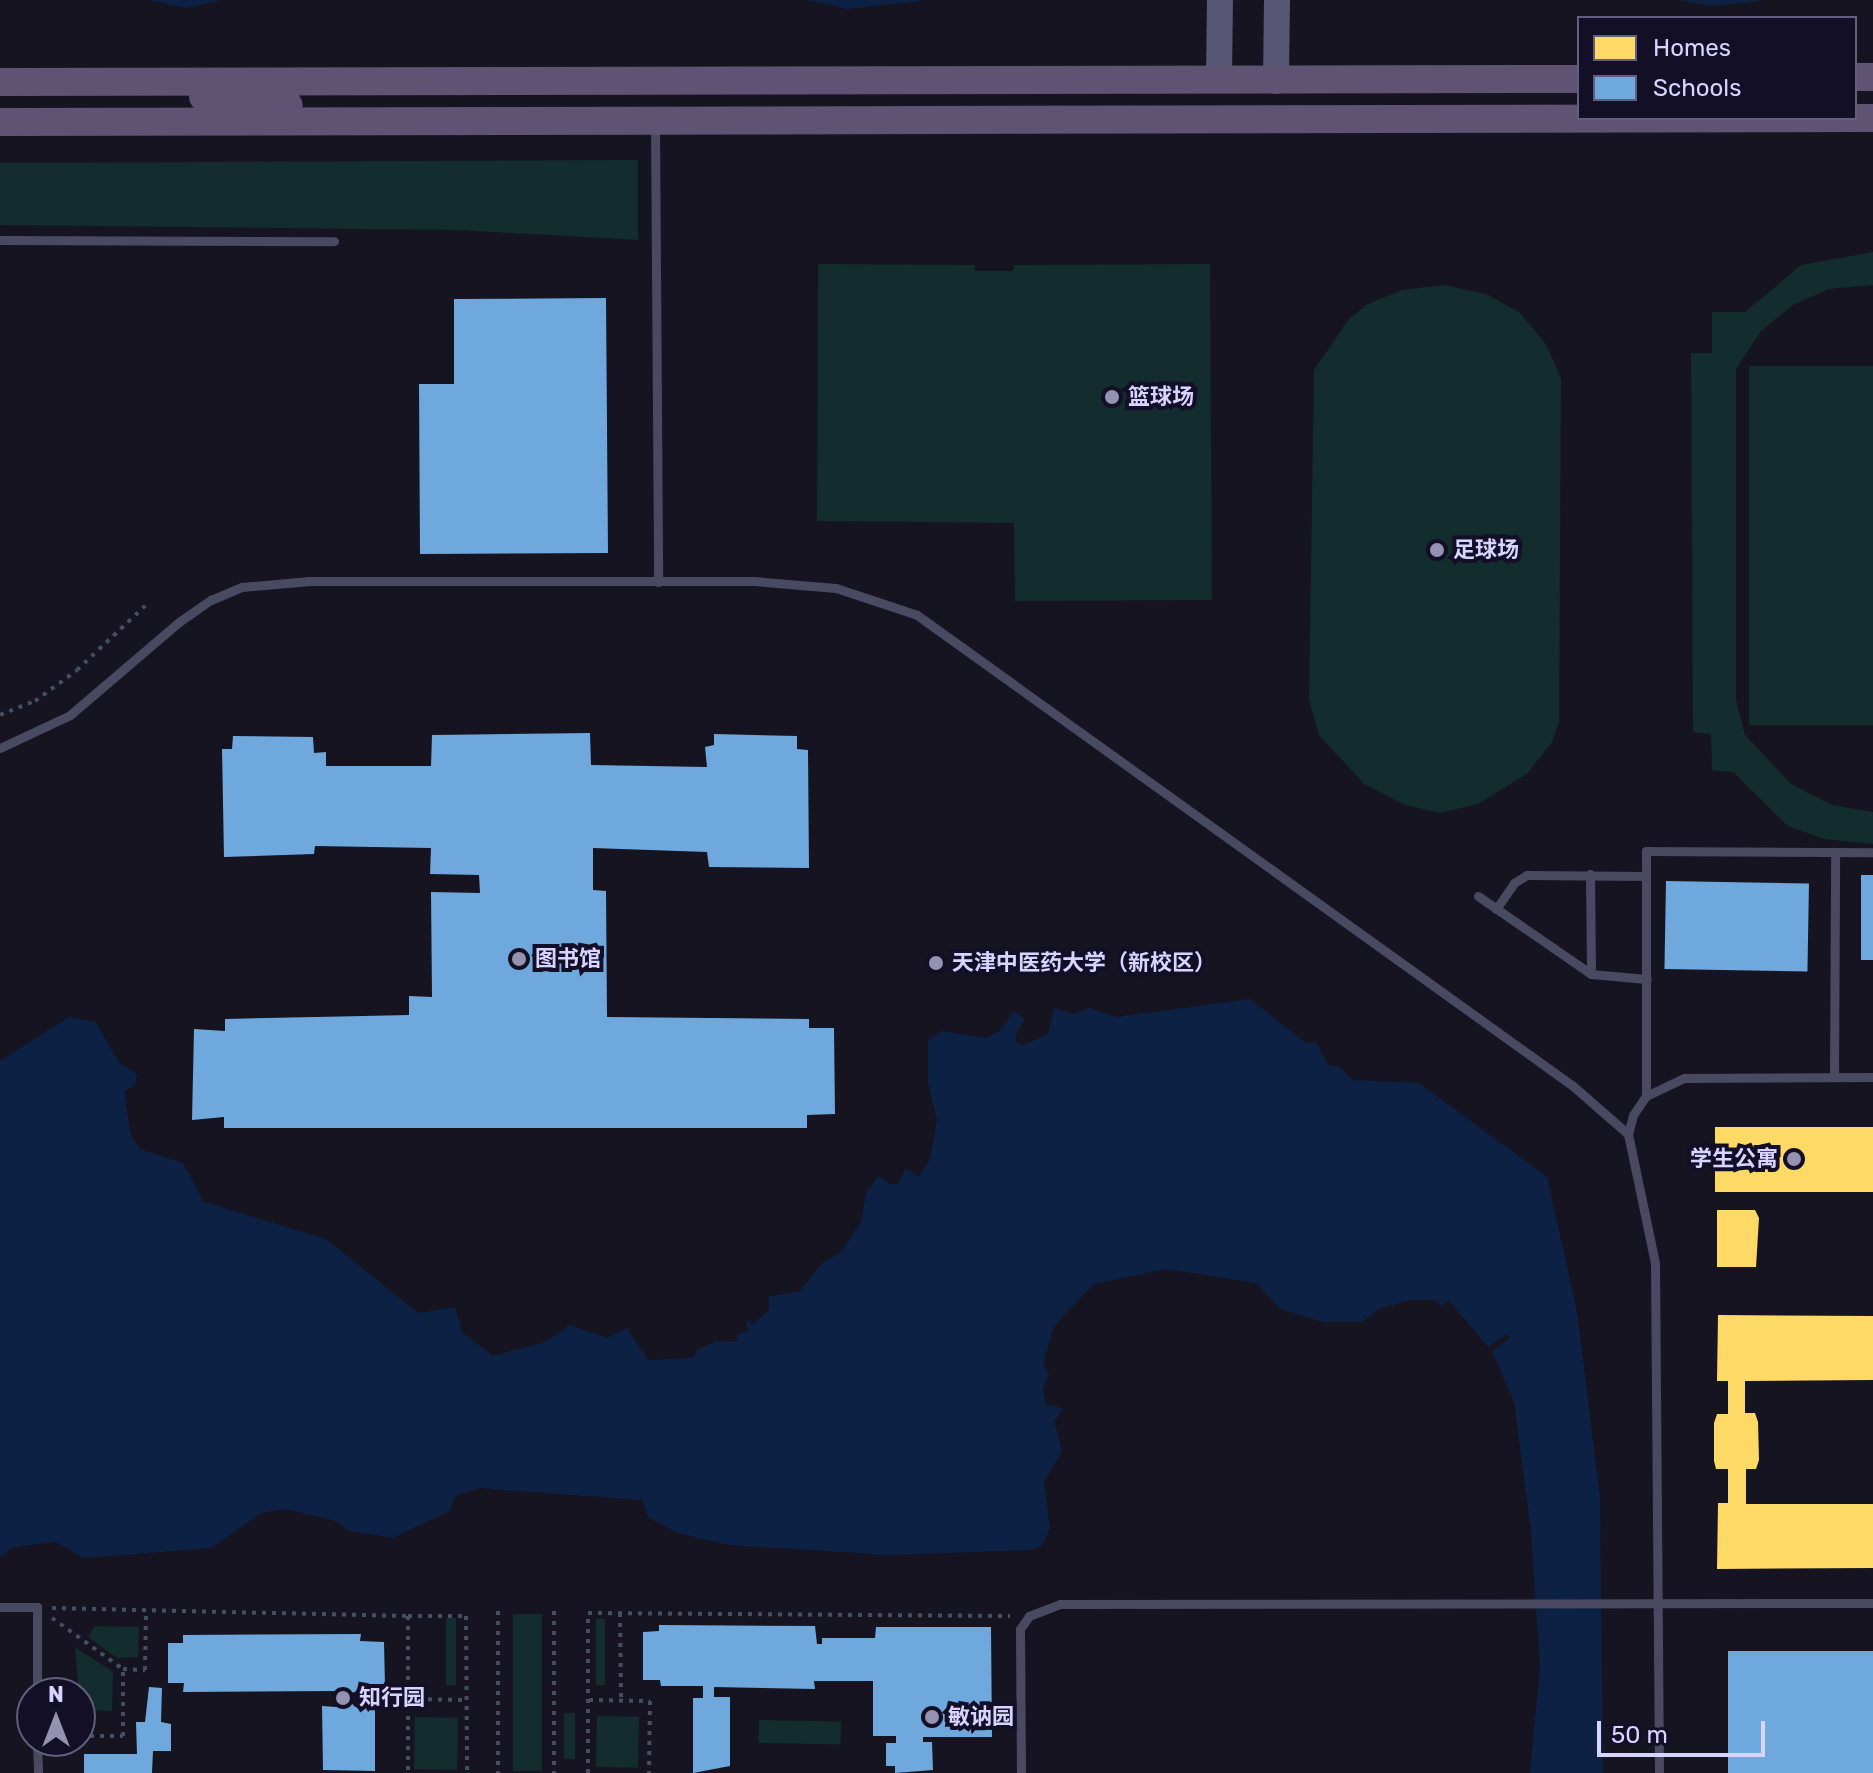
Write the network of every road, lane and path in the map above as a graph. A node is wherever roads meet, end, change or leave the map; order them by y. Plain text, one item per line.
1 (1277, 0) edge
2 (1220, 1) edge
3 (1219, 79) junction
4 (1577, 79) edge
5 (1276, 81) junction
6 (0, 82) edge
7 (87, 85) junction
8 (1577, 118) edge
9 (430, 119) junction
10 (654, 120) junction
11 (0, 122) edge
12 (0, 240) edge
13 (334, 241) dead end
14 (658, 582) junction
15 (146, 605) dead end
16 (0, 715) edge
17 (0, 748) edge
18 (1835, 852) junction
19 (1873, 852) edge
20 (1590, 874) junction
21 (1646, 876) junction
22 (1478, 896) dead end
23 (1496, 909) junction
24 (1591, 974) junction
25 (1647, 979) junction
26 (1834, 1077) junction
27 (1873, 1077) edge
28 (1646, 1096) junction
29 (1628, 1134) junction
30 (1658, 1602) junction
31 (1873, 1603) edge
32 (0, 1607) edge
33 (37, 1607) junction
34 (498, 1611) dead end
35 (554, 1611) dead end
36 (146, 1612) junction
37 (620, 1613) junction
38 (408, 1616) junction
39 (1029, 1616) junction
40 (123, 1669) junction
41 (37, 1677) edge
42 (408, 1699) junction
43 (467, 1700) junction
44 (588, 1700) junction
45 (621, 1700) junction
46 (96, 1736) edge
47 (408, 1773) edge
48 (467, 1773) edge
49 (498, 1773) edge
50 (554, 1773) edge
51 (588, 1773) edge
52 (649, 1773) edge
53 (1021, 1773) edge
54 (1659, 1773) edge

1 - 5 main road
2 - 3 main road
3 - 5 main road
3 - 7 main road
4 - 5 main road
6 - 7 main road
7 - 9 main road
8 - 10 main road
9 - 10 main road
9 - 11 main road
10 - 14 lane
12 - 13 lane
14 - 17 lane
14 - 29 lane
15 - 16 path
18 - 19 lane
18 - 21 lane
18 - 26 lane
20 - 21 lane
20 - 23 lane
20 - 24 lane
21 - 25 lane
22 - 23 lane
23 - 24 lane
24 - 25 lane
25 - 28 lane
26 - 27 lane
26 - 28 lane
28 - 29 lane
29 - 30 lane
30 - 31 lane
30 - 39 lane
30 - 54 lane
32 - 33 lane
33 - 36 path
33 - 40 path
33 - 41 lane
34 - 49 path
35 - 50 path
36 - 38 path
36 - 40 path
37 - 39 path
37 - 44 path
37 - 45 path
38 - 42 path
38 - 43 path
39 - 53 lane
40 - 46 path
42 - 43 path
42 - 47 path
43 - 48 path
44 - 45 path
44 - 51 path
45 - 52 path

